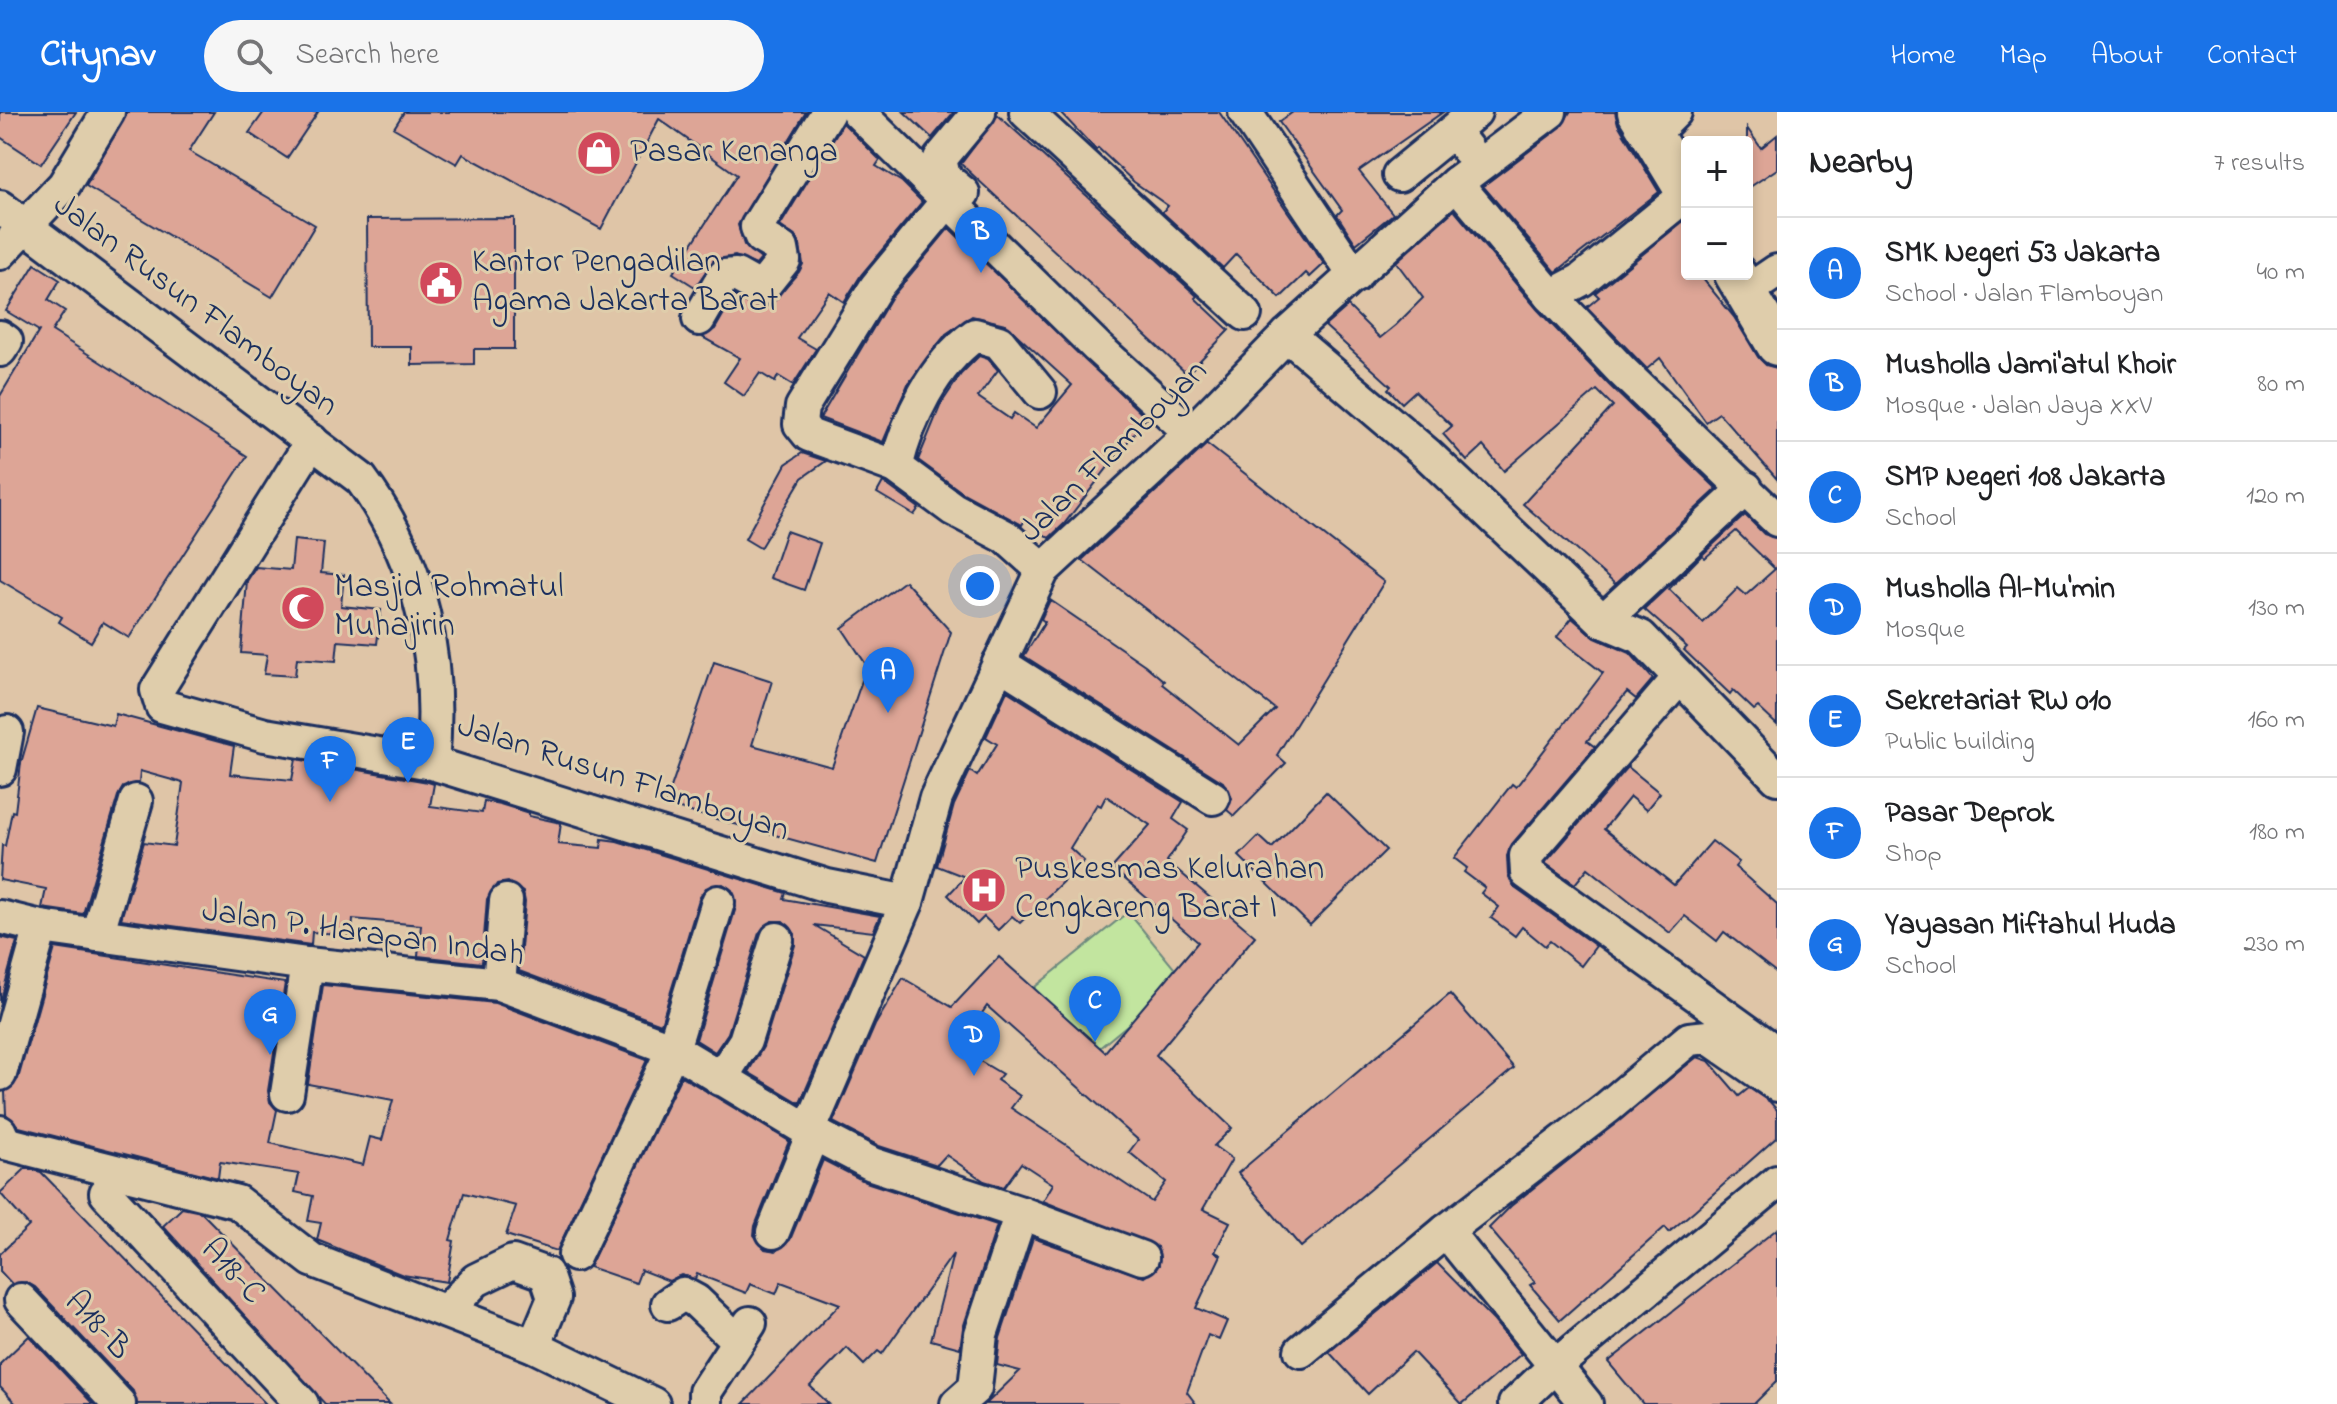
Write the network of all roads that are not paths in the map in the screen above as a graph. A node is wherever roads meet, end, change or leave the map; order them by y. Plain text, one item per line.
1 (108, 112) edge
2 (828, 112) edge
3 (858, 112) edge
4 (979, 112) edge
5 (1026, 112) edge
6 (1245, 112) edge
7 (1550, 112) edge
8 (1655, 120) edge
9 (1464, 122) edge
10 (1467, 173) junction
11 (1399, 175) dead end
12 (1681, 180) edge
13 (1681, 199) edge
14 (948, 200) junction
15 (12, 216) edge
16 (0, 253) edge
17 (1355, 276) junction
18 (1752, 280) edge
19 (1551, 296) junction
20 (1245, 314) dead end
21 (699, 319) dead end
22 (1287, 335) junction
23 (0, 337) edge
24 (1777, 345) edge
25 (0, 350) edge
26 (1040, 392) dead end
27 (1197, 426) junction
28 (312, 441) junction
29 (896, 467) junction
30 (1765, 500) edge
31 (1043, 570) junction
32 (1603, 621) junction
33 (999, 663) junction
34 (1679, 678) junction
35 (7, 732) dead end
36 (432, 763) junction
37 (1773, 767) edge
38 (0, 769) edge
39 (1213, 798) dead end
40 (136, 801) dead end
41 (506, 901) dead end
42 (718, 902) dead end
43 (907, 902) junction
44 (0, 917) edge
45 (41, 927) junction
46 (97, 935) junction
47 (777, 939) dead end
48 (307, 964) junction
49 (499, 984) junction
50 (673, 1049) junction
51 (1777, 1053) edge
52 (0, 1074) edge
53 (720, 1079) junction
54 (1777, 1085) edge
55 (287, 1094) dead end
56 (811, 1132) junction
57 (2, 1148) edge
58 (1777, 1182) edge
59 (106, 1193) dead end
60 (1021, 1213) junction
61 (1446, 1231) junction
62 (773, 1232) dead end
63 (575, 1255) dead end
64 (1142, 1258) dead end
65 (21, 1300) dead end
66 (668, 1304) dead end
67 (447, 1310) junction
68 (534, 1346) junction
69 (1301, 1351) dead end
70 (1554, 1367) junction
71 (119, 1404) edge
72 (302, 1404) edge
73 (653, 1404) edge
74 (705, 1404) edge
75 (957, 1404) edge
76 (1515, 1404) edge
77 (1586, 1404) edge

1 - 15 street
2 - 21 street
3 - 14 street
4 - 27 street
5 - 20 street
6 - 17 street
7 - 10 street, Jalan Flamboyan
8 - 12 main road
9 - 10 street
9 - 11 street
10 - 17 street, Jalan Flamboyan
10 - 19 street
13 - 19 street
14 - 27 street
14 - 29 street
15 - 16 street
15 - 28 street, Jalan Rusun Flamboyan
17 - 22 street, Jalan Flamboyan
18 - 24 main road
19 - 30 street
22 - 27 street, Jalan Flamboyan
22 - 32 street
23 - 25 street
26 - 29 street
27 - 31 street, Jalan Flamboyan
28 - 36 street, Jalan Rusun Flamboyan
28 - 36 street
29 - 31 street
30 - 32 street
31 - 33 street, Jalan Flamboyan
32 - 34 street
33 - 39 street
33 - 43 street, Jalan Flamboyan
34 - 37 street
34 - 51 street
35 - 38 street
36 - 43 street, Jalan Rusun Flamboyan
40 - 46 street
41 - 49 street
42 - 50 street
43 - 56 street, Jalan Flamboyan
44 - 45 street, Jalan P. Harapan Indah
45 - 46 street, Jalan P. Harapan Indah
45 - 52 street
46 - 48 street, Jalan P. Harapan Indah
47 - 53 street
48 - 49 street, Jalan P. Harapan Indah
48 - 55 street
49 - 50 street, Jalan P. Harapan Indah
50 - 53 street, Jalan P. Harapan Indah
50 - 63 street
53 - 56 street, Jalan P. Harapan Indah
54 - 61 street
56 - 60 street, Jalan P. Harapan Indah
56 - 62 street, Jalan Flamboyan
57 - 67 street
58 - 70 street
59 - 72 street, A18-C
60 - 64 street, Jalan P. Harapan Indah
60 - 75 street
61 - 69 street
61 - 70 street
65 - 71 street, A18-B
66 - 74 street
67 - 68 street
67 - 68 street
68 - 73 street
70 - 76 street
70 - 77 street

